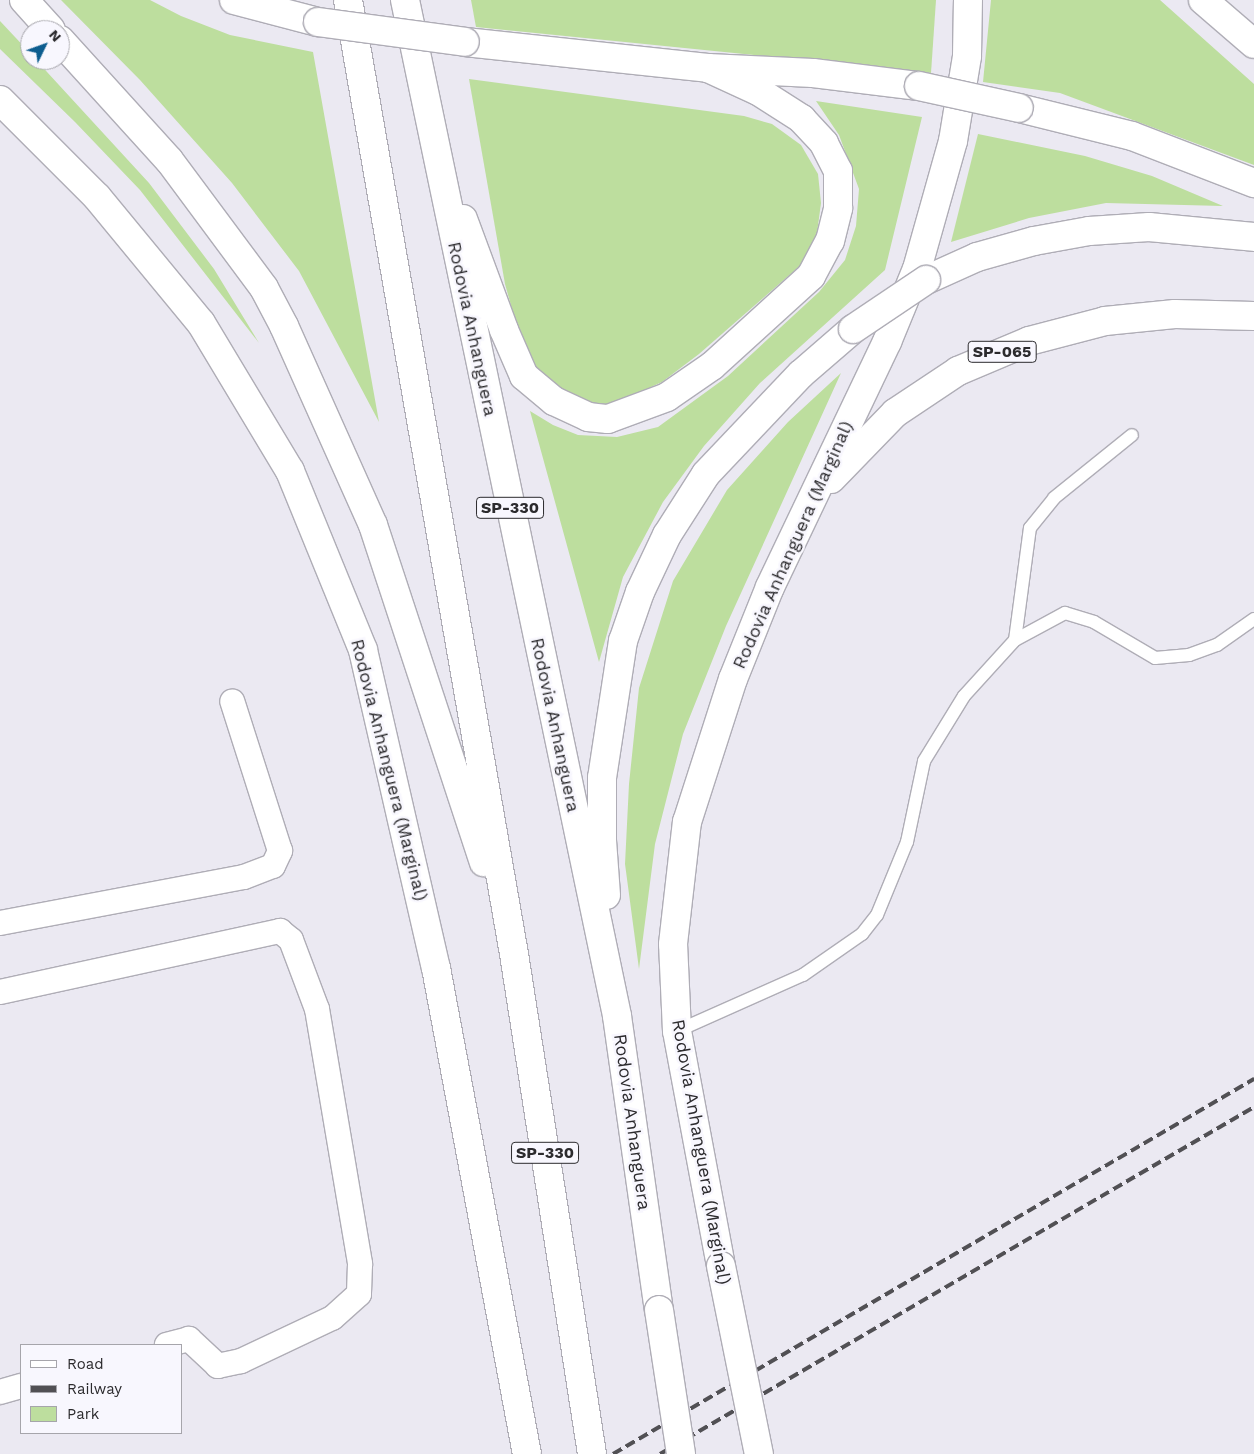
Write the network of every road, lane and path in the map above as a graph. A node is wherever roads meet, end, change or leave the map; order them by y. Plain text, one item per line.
1 (24, 0) edge
2 (234, 0) edge
3 (348, 0) edge
4 (405, 0) edge
5 (968, 0) edge
6 (1203, 0) edge
7 (42, 20) edge
8 (1254, 44) edge
9 (70, 51) edge
10 (708, 68) junction
11 (0, 100) edge
12 (429, 126) junction
13 (1254, 183) edge
14 (1254, 237) edge
15 (1254, 316) edge
16 (1132, 435) dead end
17 (805, 511) junction
18 (1254, 619) edge
19 (1015, 640) junction
20 (232, 701) dead end
21 (0, 923) edge
22 (514, 954) junction
23 (0, 992) edge
24 (617, 1016) junction
25 (677, 1031) junction
26 (171, 1344) edge
27 (20, 1386) edge
28 (0, 1392) edge
29 (526, 1446) edge
30 (592, 1454) edge
31 (681, 1454) edge
32 (759, 1454) edge

1 - 7 highway
2 - 10 highway, bridge
3 - 22 highway, SP-330
4 - 12 highway, Rodovia Anhanguera / SP-330
5 - 17 highway, Rodovia Anhanguera (Marginal)
6 - 8 highway
9 - 22 highway
10 - 12 highway
10 - 13 highway, bridge
11 - 29 highway, Rodovia Anhanguera (Marginal)
12 - 24 highway, Rodovia Anhanguera / SP-330
14 - 24 highway, bridge
15 - 17 highway, SP-065
16 - 19 lane
17 - 25 highway, Rodovia Anhanguera (Marginal)
18 - 19 lane
19 - 25 lane
20 - 21 street
22 - 30 highway, SP-330
23 - 26 street
24 - 31 highway, Rodovia Anhanguera / SP-330, bridge
25 - 32 highway, Rodovia Anhanguera (Marginal), bridge
27 - 28 street

